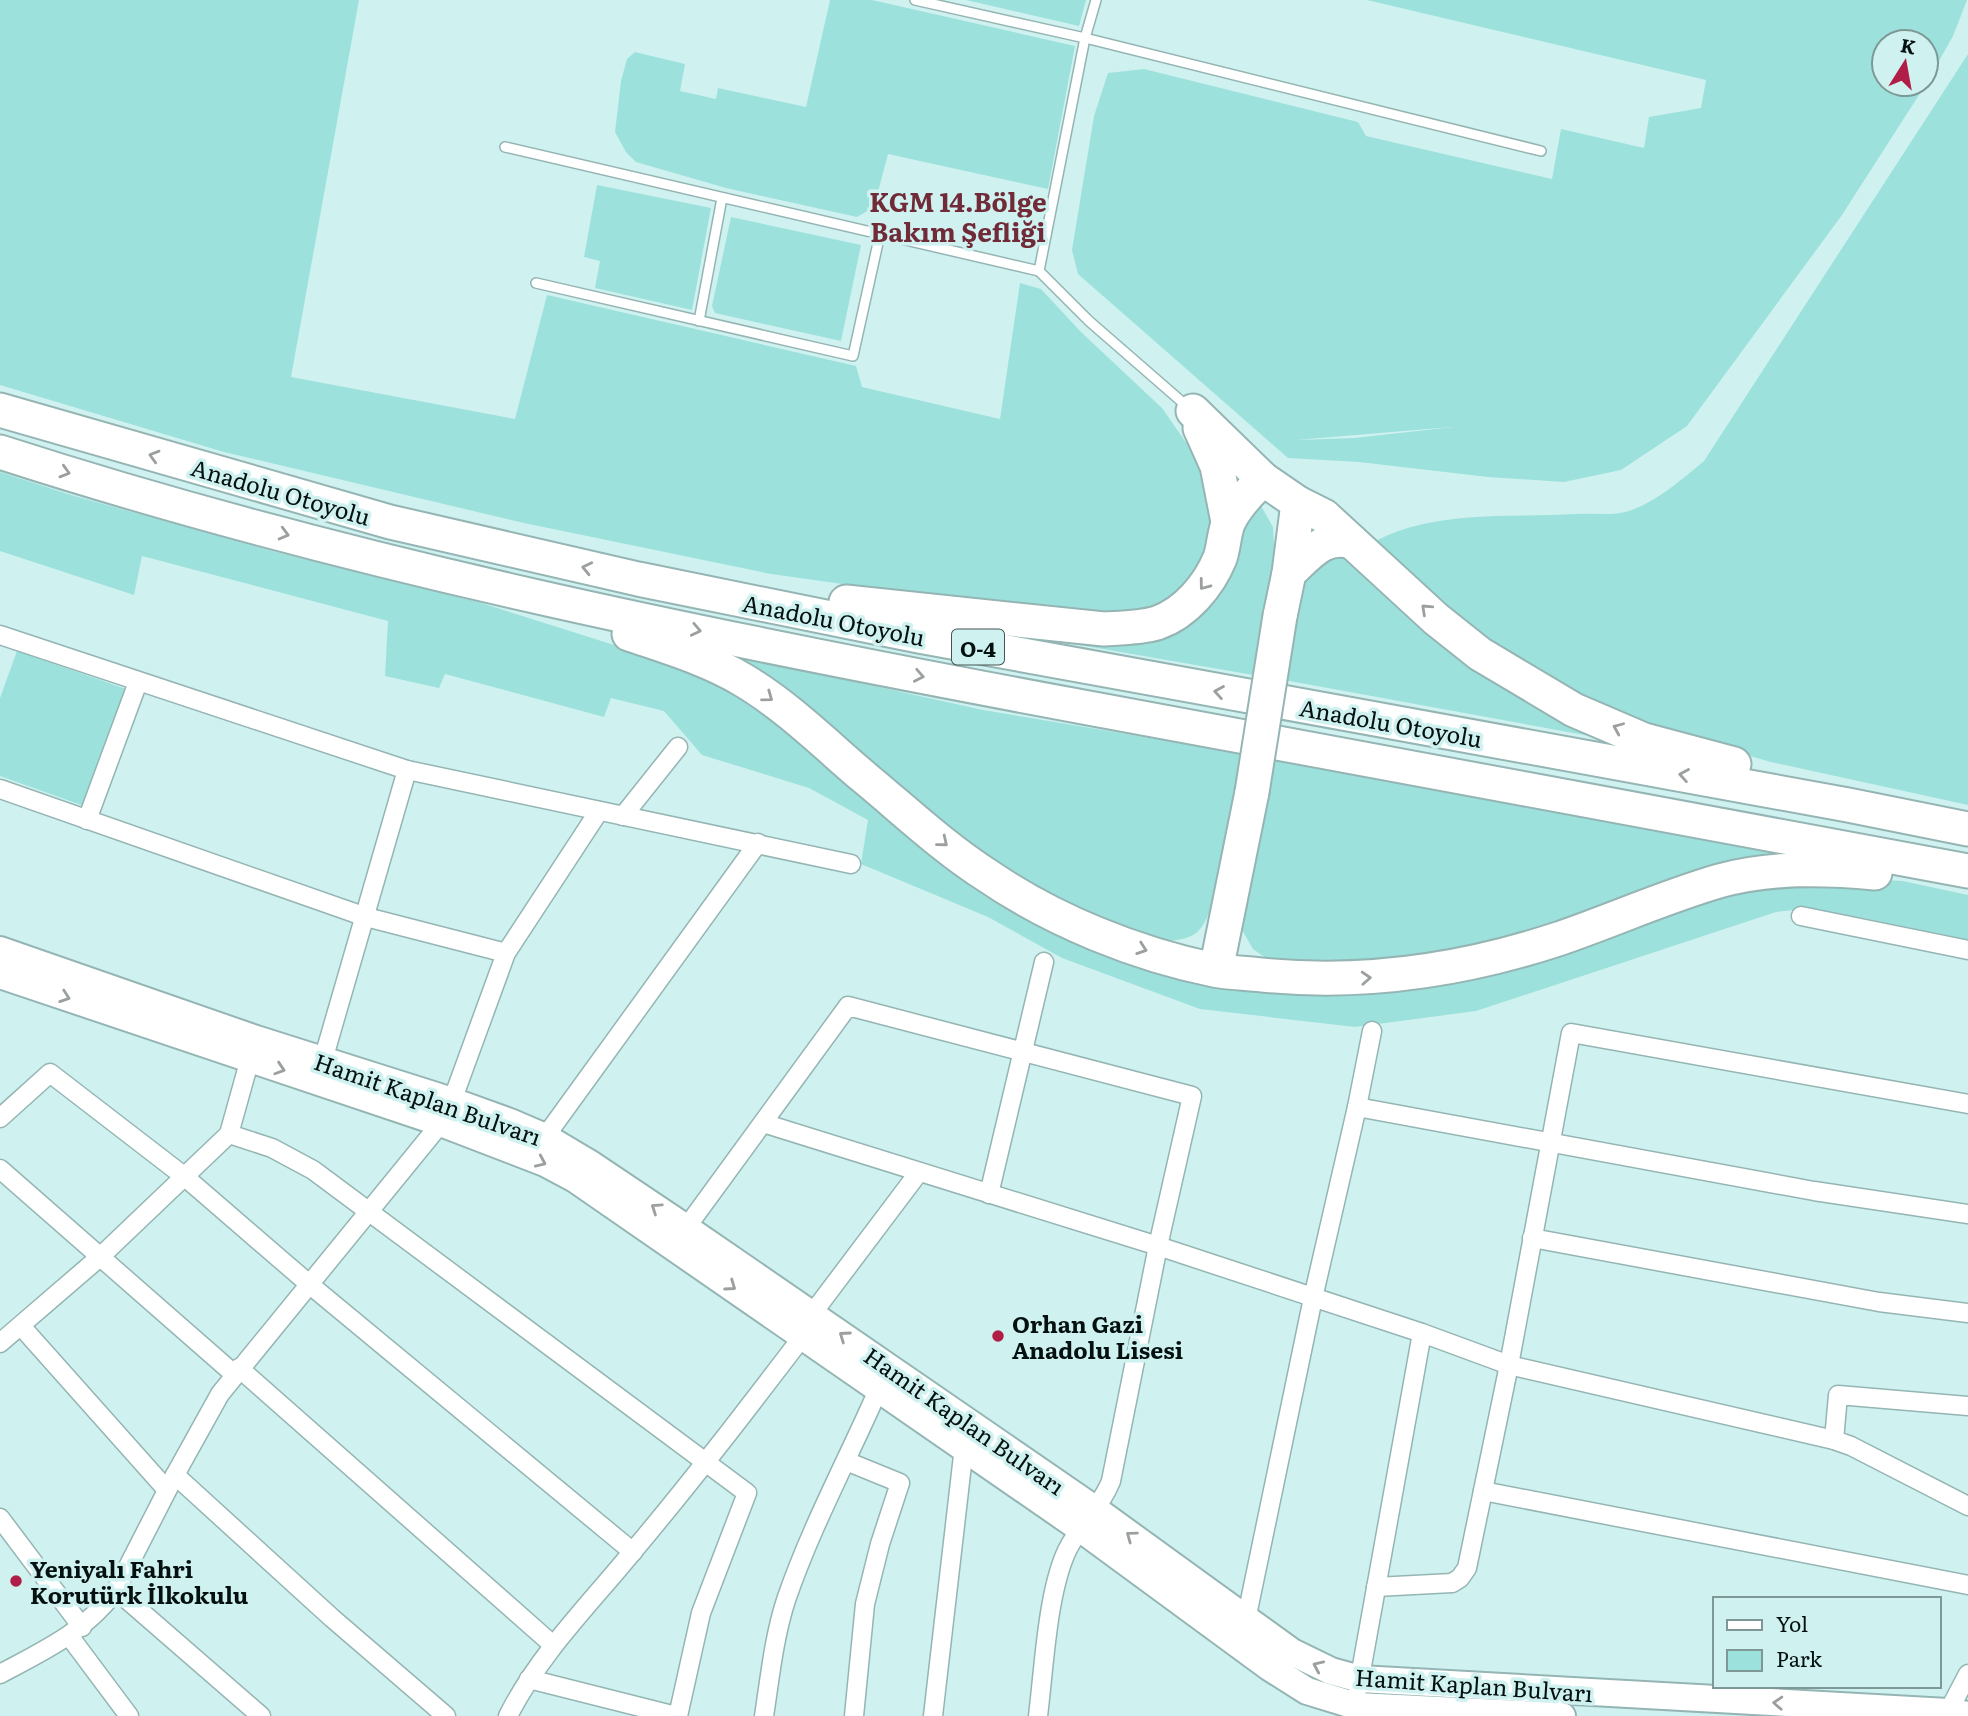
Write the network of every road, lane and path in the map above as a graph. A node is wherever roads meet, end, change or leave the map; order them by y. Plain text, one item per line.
1 (915, 0) edge
2 (1097, 0) edge
3 (1085, 38) junction
4 (505, 147) dead end
5 (1541, 150) dead end
6 (722, 198) junction
7 (880, 234) junction
8 (1040, 271) junction
9 (536, 283) dead end
10 (699, 321) junction
11 (0, 410) edge
12 (1193, 411) junction
13 (0, 452) edge
14 (1263, 479) junction
15 (1298, 503) junction
16 (1228, 522) junction
17 (1352, 542) junction
18 (1289, 573) junction
19 (638, 579) junction
20 (477, 583) junction
21 (0, 635) edge
22 (138, 682) junction
23 (678, 747) dead end
24 (407, 771) junction
25 (0, 789) edge
26 (599, 811) junction
27 (622, 816) junction
28 (87, 820) junction
29 (1968, 820) edge
30 (1968, 830) edge
31 (758, 843) junction
32 (851, 864) dead end
33 (1968, 871) edge
34 (1968, 881) edge
35 (1801, 916) dead end
36 (366, 917) junction
37 (0, 950) edge
38 (1968, 950) edge
39 (506, 953) junction
40 (1044, 962) dead end
41 (1216, 970) junction
42 (0, 975) edge
43 (1372, 1031) dead end
44 (253, 1049) junction
45 (1023, 1052) junction
46 (323, 1060) junction
47 (1968, 1104) edge
48 (1357, 1107) junction
49 (447, 1112) junction
50 (0, 1118) edge
51 (762, 1123) junction
52 (229, 1134) junction
53 (545, 1137) junction
54 (1551, 1143) junction
55 (0, 1169) edge
56 (919, 1172) junction
57 (185, 1177) junction
58 (989, 1194) junction
59 (368, 1211) junction
60 (1968, 1214) edge
61 (686, 1228) junction
62 (1532, 1238) junction
63 (1158, 1246) junction
64 (101, 1256) junction
65 (309, 1284) junction
66 (1312, 1298) junction
67 (1968, 1313) edge
68 (808, 1325) junction
69 (8, 1331) edge
70 (1422, 1333) junction
71 (1509, 1365) junction
72 (236, 1371) junction
73 (879, 1388) junction
74 (1968, 1406) edge
75 (1834, 1440) junction
76 (964, 1447) junction
77 (846, 1461) junction
78 (707, 1462) junction
79 (171, 1482) junction
80 (1483, 1491) junction
81 (1968, 1506) edge
82 (0, 1518) edge
83 (1088, 1520) junction
84 (633, 1552) junction
85 (1968, 1585) edge
86 (1376, 1587) junction
87 (116, 1590) junction
88 (1246, 1620) junction
89 (76, 1632) junction
90 (553, 1645) junction
91 (0, 1674) edge
92 (1968, 1674) edge
93 (1360, 1678) junction
94 (529, 1679) junction
95 (1356, 1711) edge
96 (1954, 1714) edge
97 (129, 1716) edge
98 (261, 1716) edge
99 (446, 1716) edge
100 (508, 1716) edge
101 (677, 1716) edge
102 (764, 1716) edge
103 (854, 1716) edge
104 (933, 1716) edge
105 (1038, 1716) edge
106 (1562, 1716) edge

1 - 3 lane
2 - 3 lane
3 - 5 lane
3 - 8 lane
4 - 6 lane
6 - 7 lane
6 - 10 lane
7 - 8 lane
7 - 10 lane
8 - 12 lane
9 - 10 lane
19 -> 11 highway, Anadolu Otoyolu / O-4
12 - 14 highway
12 - 16 highway
13 -> 20 highway, Anadolu Otoyolu / O-4
14 - 15 highway
14 - 16 highway
15 - 17 highway
15 - 18 highway
16 -> 19 highway
17 - 18 highway
29 -> 17 highway
18 - 41 highway, bridge
30 -> 19 highway, Anadolu Otoyolu / O-4
20 -> 33 highway, Anadolu Otoyolu / O-4
20 -> 41 highway
21 - 22 street
22 - 24 street
22 - 28 street
23 - 27 street
24 - 26 street
24 - 36 street
25 - 28 street
26 - 27 street
26 - 39 street
27 - 31 street
28 - 36 street
31 - 32 street
31 - 53 street
41 -> 34 highway
35 - 38 street
36 - 39 street
36 - 46 street
37 - 44 main road, Hamit Kaplan Bulvarı
39 - 49 street
40 - 45 street
42 -> 44 main road, Hamit Kaplan Bulvarı
43 - 48 street
44 - 46 main road, Hamit Kaplan Bulvarı
44 -> 49 main road, Hamit Kaplan Bulvarı
44 - 52 street
45 - 51 street
45 - 58 street
45 - 63 street
46 - 49 main road, Hamit Kaplan Bulvarı
47 - 54 street
48 - 54 street
48 - 66 street
49 - 53 main road, Hamit Kaplan Bulvarı
49 - 59 street
49 -> 68 main road, Hamit Kaplan Bulvarı
50 - 57 street
51 - 56 street
51 - 61 street
52 - 57 street
52 - 59 street
61 -> 53 main road, Hamit Kaplan Bulvarı
54 - 60 street
54 - 62 street
55 - 64 street
56 - 58 street
56 - 68 street
57 - 64 street
57 - 65 street
58 - 63 street
59 - 65 street
59 - 78 street
61 - 68 main road, Hamit Kaplan Bulvarı
62 - 67 street
62 - 71 street
63 - 66 street
63 - 83 street
64 - 69 street
64 - 72 street
65 - 72 street
65 - 84 street
66 - 70 street
66 - 88 street
68 - 73 main road, Hamit Kaplan Bulvarı
68 - 78 street
83 -> 68 main road, Hamit Kaplan Bulvarı
69 - 79 street
70 - 71 street
70 - 86 street
71 - 75 street
71 - 80 street
72 - 79 street
72 - 90 street
73 - 76 main road, Hamit Kaplan Bulvarı
73 - 77 street
74 - 75 street
75 - 81 street
76 - 83 main road, Hamit Kaplan Bulvarı
76 - 104 street
77 - 102 street
77 - 103 street
78 - 84 street
78 - 101 street
79 - 87 street
79 - 99 street
80 - 85 street
80 - 86 street
82 - 89 street
88 -> 83 main road, Hamit Kaplan Bulvarı
83 - 95 main road, Hamit Kaplan Bulvarı
83 - 105 street
84 - 90 street
86 - 93 street
87 - 89 street
87 - 98 street
93 -> 88 main road, Hamit Kaplan Bulvarı
89 - 91 street
89 - 97 street
90 - 94 street
92 - 96 street
93 - 95 street
96 -> 93 main road, Hamit Kaplan Bulvarı
94 - 100 street
94 - 101 street
95 - 106 main road, Hamit Kaplan Bulvarı

